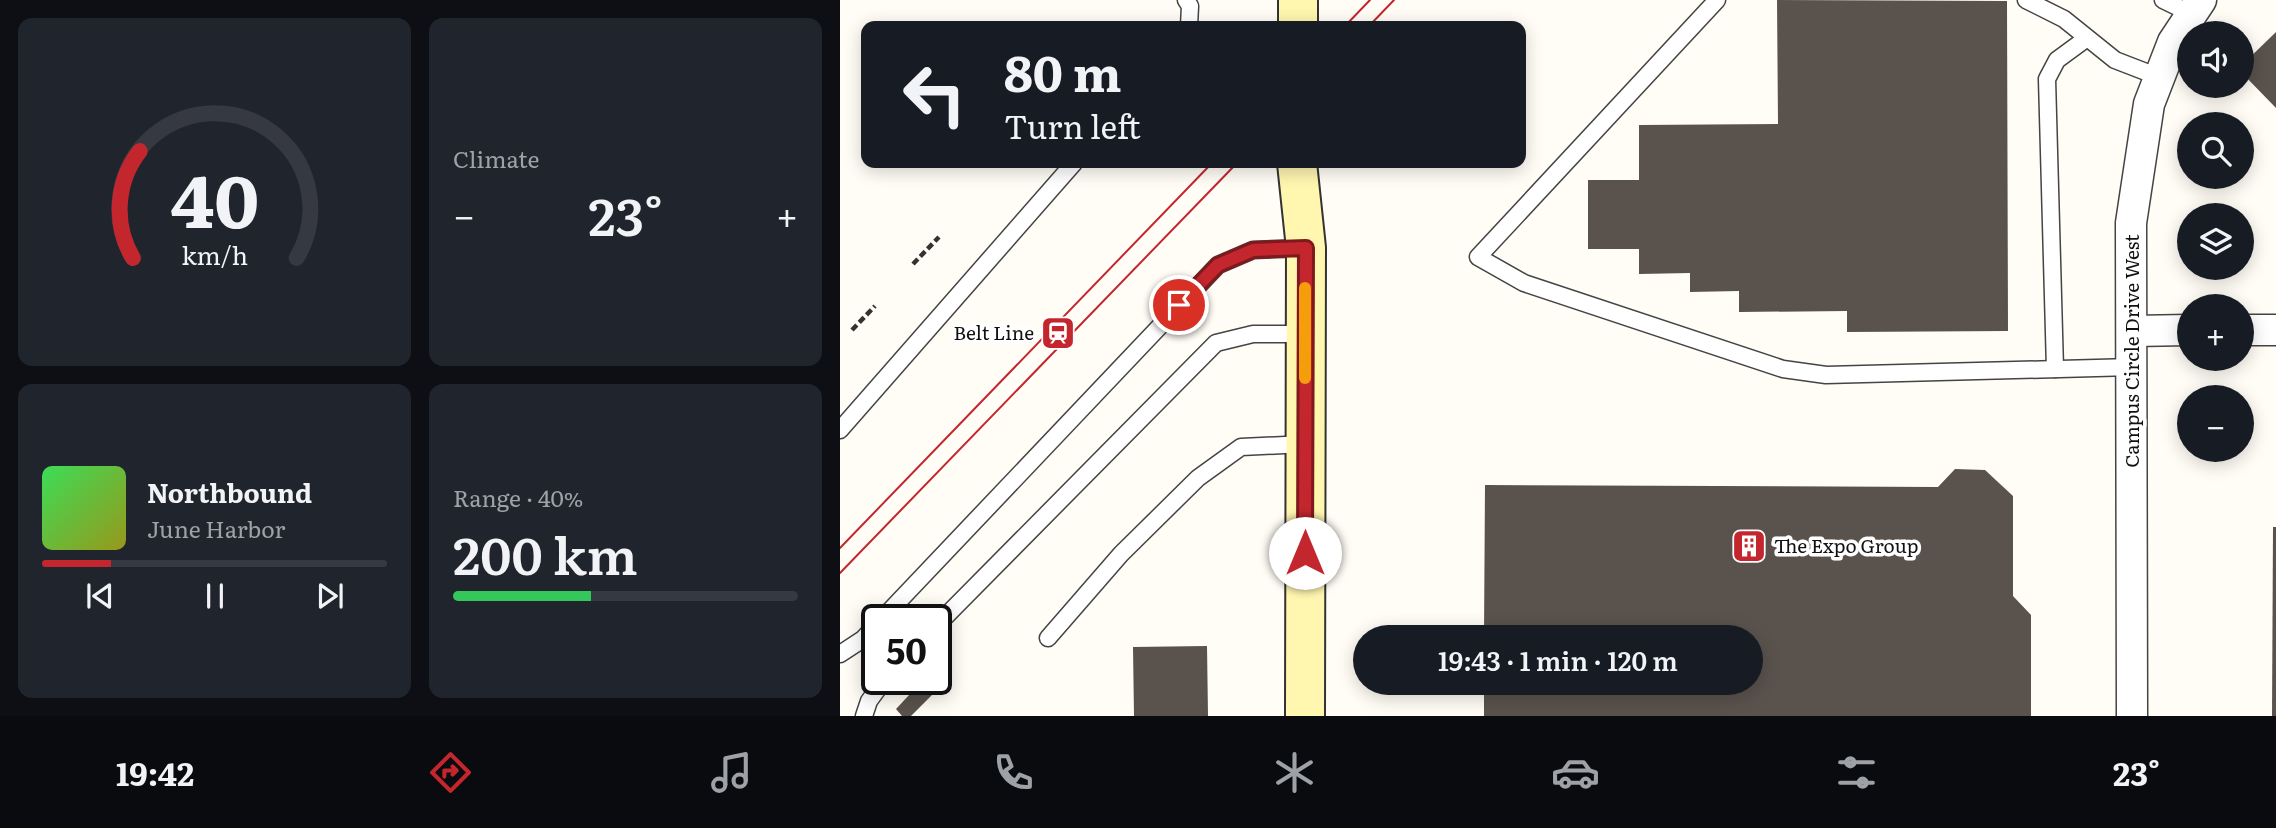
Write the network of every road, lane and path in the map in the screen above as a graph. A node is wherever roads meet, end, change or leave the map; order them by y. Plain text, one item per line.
1 (1186, 0) edge
2 (1298, 0) edge
3 (1324, 0) edge
4 (1717, 0) edge
5 (2026, 0) edge
6 (2163, 0) edge
7 (2197, 7) edge
8 (1189, 21) edge
9 (1298, 21) edge
10 (1324, 21) edge
11 (2087, 38) junction
12 (2160, 77) junction
13 (1070, 168) edge
14 (1297, 168) edge
15 (1323, 168) edge
16 (939, 237) dead end
17 (1306, 248) junction
18 (914, 264) dead end
19 (875, 306) dead end
20 (852, 330) dead end
21 (2177, 330) edge
22 (2254, 330) edge
23 (2276, 330) edge
24 (2133, 331) junction
25 (1305, 334) junction
26 (2133, 367) junction
27 (2055, 369) junction
28 (840, 430) edge
29 (1305, 444) junction
30 (896, 604) edge
31 (952, 610) edge
32 (1048, 638) dead end
33 (861, 640) edge
34 (840, 654) edge
35 (873, 695) edge
36 (864, 716) edge
37 (1305, 716) edge
38 (2132, 716) edge

1 - 8 lane
2 - 9 main road
3 - 10 main road
4 - 27 lane
5 - 11 lane
6 - 7 lane
7 - 12 street, Campus Circle Drive West
11 - 12 lane
11 - 27 lane
12 - 24 street, Campus Circle Drive West
13 - 28 lane
14 - 17 main road
15 - 17 main road
16 - 18 path
17 - 25 main road
17 - 30 lane
19 - 20 path
21 - 24 street
22 - 23 street
24 - 26 street, Campus Circle Drive West
25 - 29 main road
25 - 31 lane
26 - 27 lane
26 - 38 street, Campus Circle Drive West
29 - 32 lane
29 - 37 main road
33 - 34 lane
35 - 36 lane

